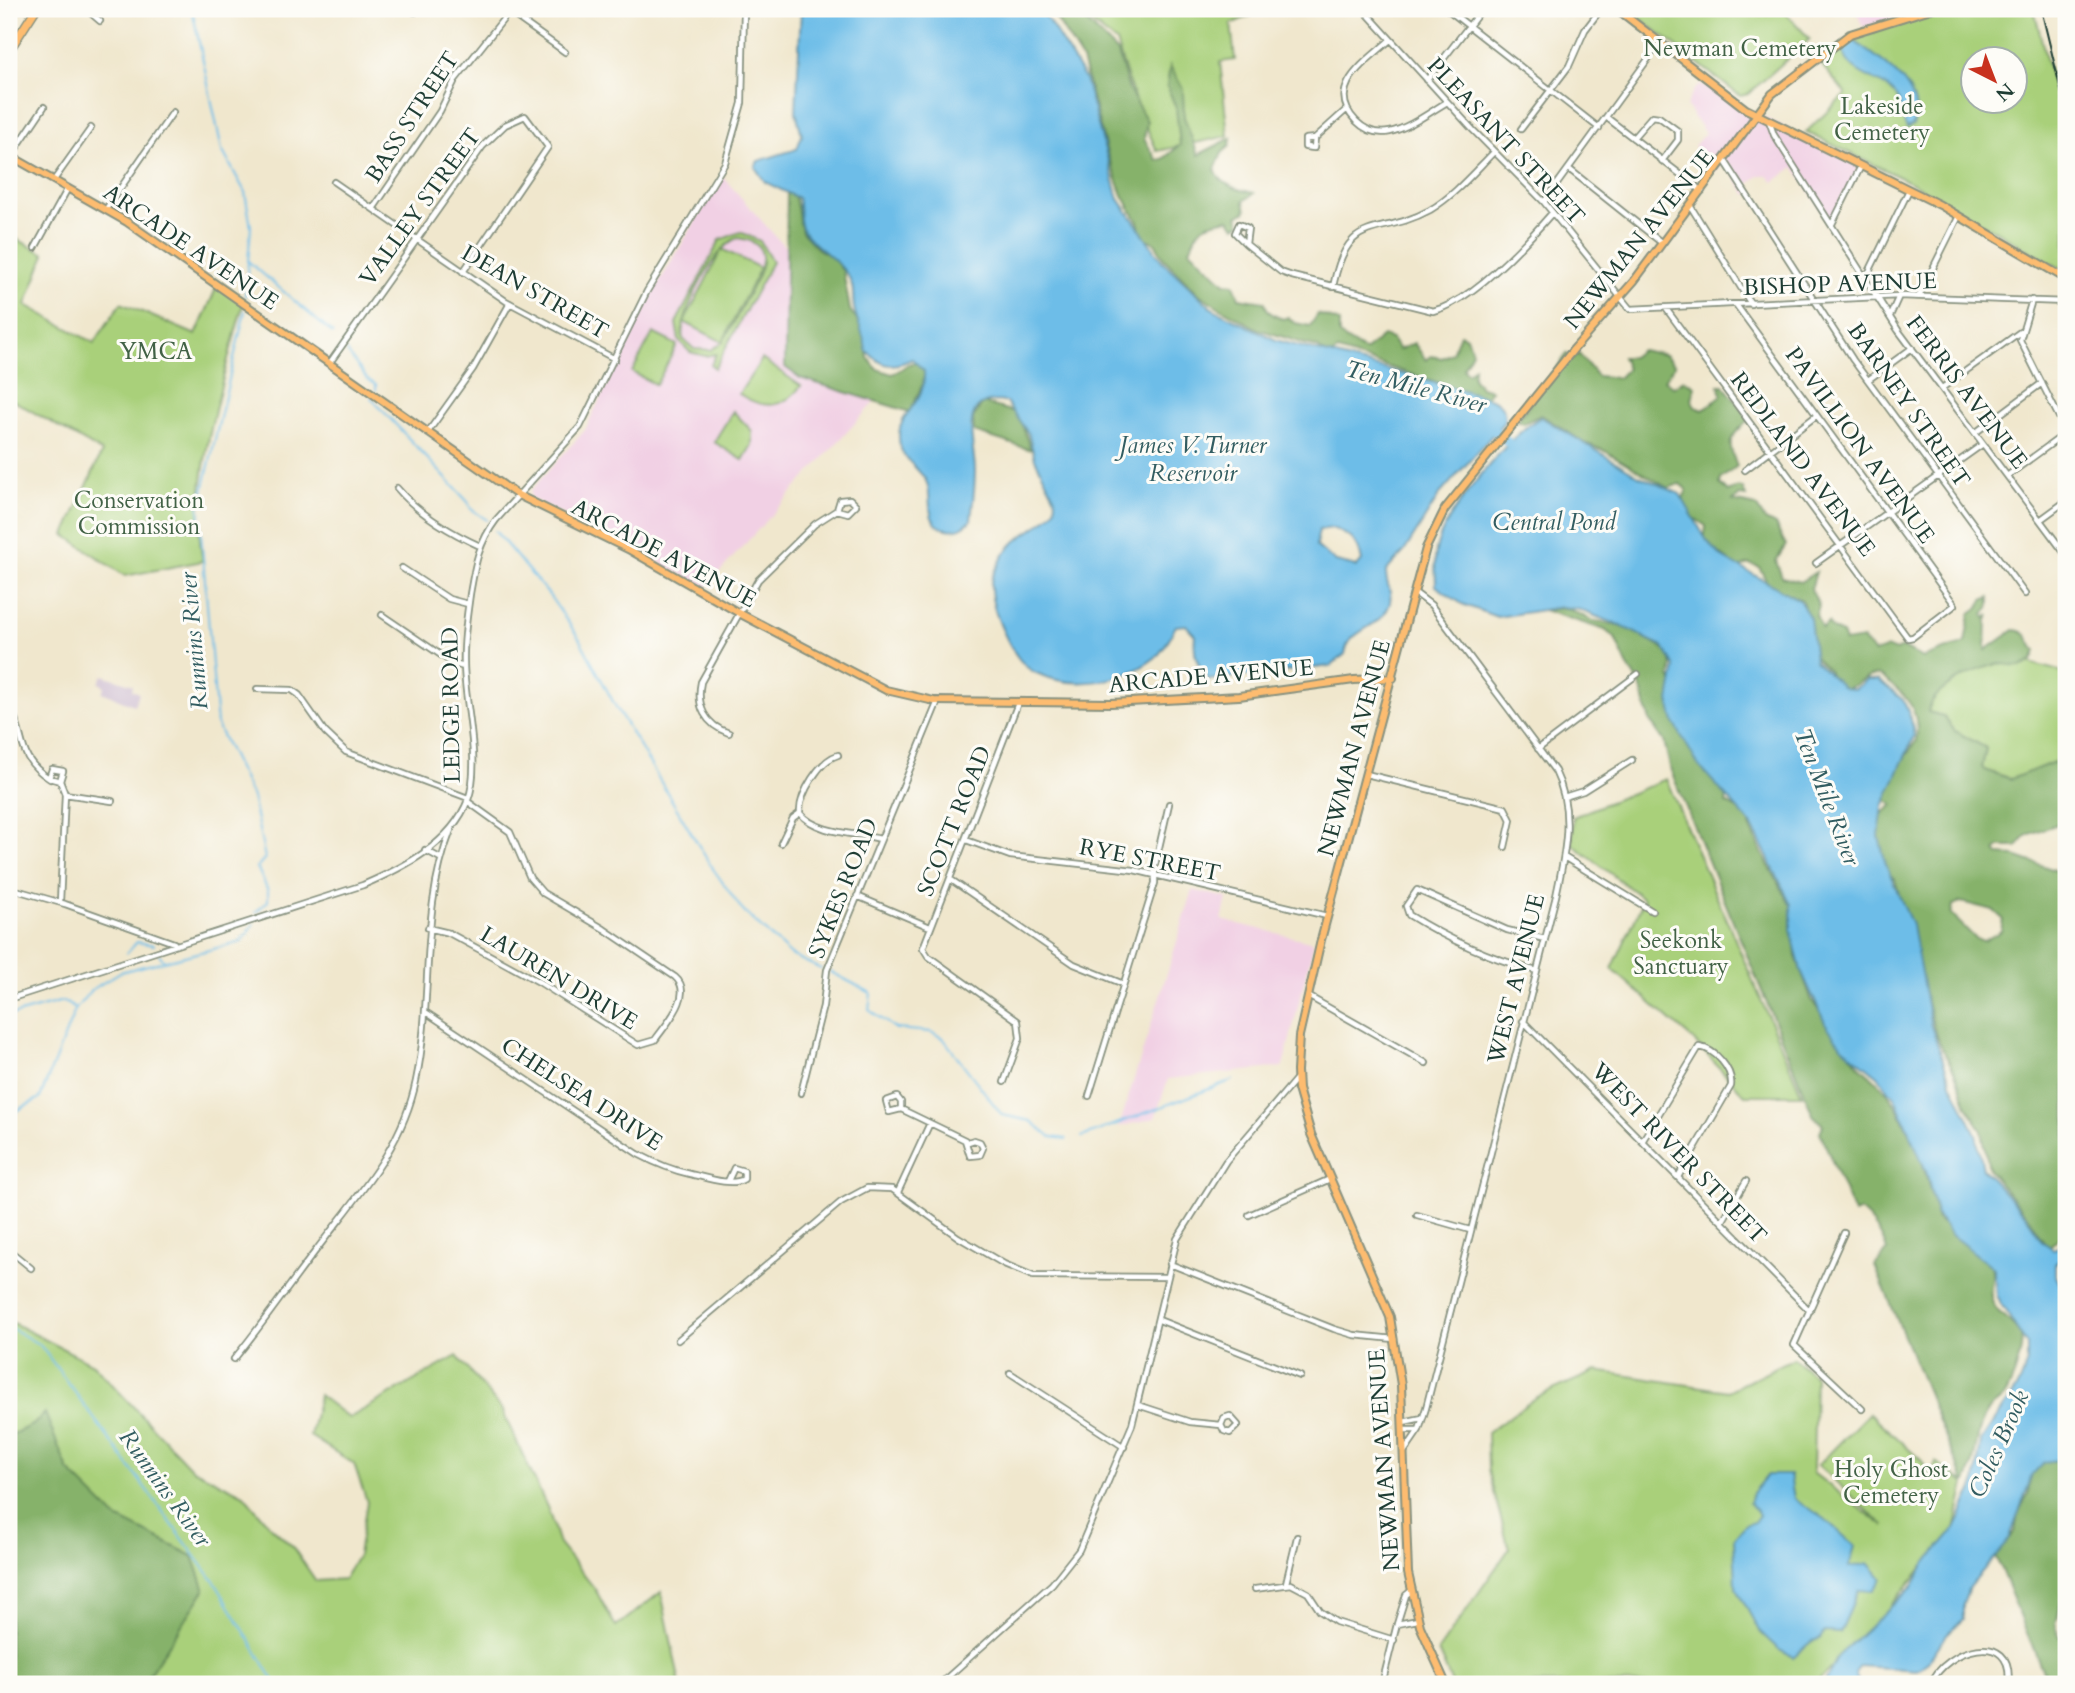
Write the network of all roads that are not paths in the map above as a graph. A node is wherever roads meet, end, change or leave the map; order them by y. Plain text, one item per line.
1 (36, 9) edge
2 (86, 9) edge
3 (408, 9) edge
4 (421, 9) edge
5 (744, 9) edge
6 (1363, 9) edge
7 (1447, 9) edge
8 (1482, 9) edge
9 (1491, 9) edge
10 (1508, 9) edge
11 (1601, 9) edge
12 (1616, 9) edge
13 (1931, 9) edge
14 (507, 10) edge
15 (100, 21) dead end
16 (1468, 26) junction
17 (1390, 40) junction
18 (1659, 44) junction
19 (9, 51) edge
20 (565, 52) dead end
21 (1426, 80) junction
22 (1551, 90) junction
23 (1447, 102) junction
24 (44, 107) dead end
25 (1346, 110) junction
26 (173, 112) dead end
27 (1759, 115) junction
28 (1606, 117) junction
29 (1769, 121) junction
30 (91, 128) dead end
31 (1599, 128) junction
32 (1521, 129) dead end
33 (1315, 138) dead end
34 (1633, 138) junction
35 (1494, 152) junction
36 (10, 155) edge
37 (1662, 161) junction
38 (1725, 161) junction
39 (1861, 166) junction
40 (1569, 169) junction
41 (54, 180) junction
42 (334, 182) dead end
43 (69, 188) junction
44 (1910, 189) junction
45 (1703, 191) junction
46 (1544, 202) junction
47 (1691, 207) junction
48 (106, 209) junction
49 (373, 209) junction
50 (1552, 213) junction
51 (1959, 216) junction
52 (1832, 225) junction
53 (418, 240) junction
54 (1663, 243) junction
55 (1246, 244) dead end
56 (35, 248) dead end
57 (463, 272) junction
58 (1866, 278) junction
59 (2066, 279) edge
60 (1333, 287) junction
61 (1899, 296) junction
62 (1919, 296) junction
63 (1620, 298) junction
64 (1878, 298) junction
65 (1814, 300) junction
66 (2032, 300) junction
67 (2064, 302) edge
68 (510, 303) junction
69 (1751, 304) junction
70 (1737, 306) junction
71 (1667, 309) junction
72 (1890, 317) junction
73 (2066, 320) edge
74 (2021, 332) junction
75 (1912, 348) junction
76 (615, 359) junction
77 (329, 364) junction
78 (1868, 380) junction
79 (2042, 383) junction
80 (1942, 388) junction
81 (1816, 416) junction
82 (2066, 432) edge
83 (428, 433) junction
84 (1975, 433) junction
85 (1983, 444) junction
86 (1771, 450) junction
87 (1745, 470) dead end
88 (1937, 476) junction
89 (2007, 476) junction
90 (397, 488) dead end
91 (518, 495) junction
92 (2066, 501) edge
93 (837, 510) dead end
94 (1888, 511) junction
95 (2040, 520) junction
96 (1842, 544) junction
97 (480, 546) junction
98 (2066, 555) edge
99 (1816, 563) dead end
100 (402, 568) dead end
101 (1413, 592) junction
102 (2025, 594) dead end
103 (469, 604) junction
104 (738, 613) junction
105 (382, 615) dead end
106 (1910, 638) joint
107 (464, 667) junction
108 (1638, 674) dead end
109 (1393, 678) junction
110 (257, 689) dead end
111 (938, 701) junction
112 (1018, 703) junction
113 (9, 706) edge
114 (729, 733) dead end
115 (1538, 749) junction
116 (838, 755) dead end
117 (1632, 760) dead end
118 (1366, 774) junction
119 (51, 780) junction
120 (60, 781) junction
121 (65, 794) junction
122 (1564, 796) junction
123 (468, 800) junction
124 (112, 801) dead end
125 (1169, 804) dead end
126 (800, 813) junction
127 (453, 825) junction
128 (881, 839) junction
129 (966, 840) junction
130 (781, 843) dead end
131 (1505, 847) dead end
132 (425, 850) junction
133 (1564, 857) junction
134 (440, 858) junction
135 (1155, 875) junction
136 (950, 878) junction
137 (9, 888) edge
138 (857, 897) junction
139 (60, 902) junction
140 (1652, 911) dead end
141 (1327, 916) junction
142 (930, 927) junction
143 (428, 928) junction
144 (1545, 939) junction
145 (175, 944) junction
146 (1537, 971) junction
147 (1121, 984) junction
148 (1308, 996) junction
149 (9, 999) edge
150 (427, 1013) junction
151 (1523, 1021) junction
152 (1426, 1063) dead end
153 (1297, 1078) junction
154 (1004, 1082) dead end
155 (801, 1093) dead end
156 (1089, 1096) dead end
157 (901, 1109) dead end
158 (930, 1123) junction
159 (1643, 1140) junction
160 (968, 1142) dead end
161 (1678, 1177) junction
162 (1330, 1179) junction
163 (728, 1181) dead end
164 (1746, 1181) dead end
165 (898, 1192) junction
166 (1249, 1215) dead end
167 (1417, 1215) dead end
168 (1722, 1222) junction
169 (1471, 1230) junction
170 (1844, 1233) dead end
171 (9, 1250) edge
172 (1170, 1264) junction
173 (31, 1268) dead end
174 (1167, 1277) junction
175 (1810, 1311) junction
176 (1158, 1320) junction
177 (1395, 1339) junction
178 (678, 1340) dead end
179 (234, 1359) dead end
180 (1010, 1373) dead end
181 (1300, 1376) dead end
182 (1138, 1405) junction
183 (1862, 1409) dead end
184 (1423, 1417) junction
185 (1403, 1422) junction
186 (1221, 1425) dead end
187 (1404, 1430) junction
188 (1419, 1430) junction
189 (1124, 1447) junction
190 (1404, 1452) junction
191 (1297, 1537) dead end
192 (1286, 1583) junction
193 (1255, 1589) dead end
194 (1411, 1591) junction
195 (1418, 1620) junction
196 (1397, 1624) junction
197 (1394, 1640) junction
198 (940, 1684) edge
199 (1381, 1684) edge
200 (1446, 1684) edge
201 (1931, 1684) edge
202 (2008, 1684) edge

1 - 19 highway
2 - 15 street
3 - 4 street
5 - 76 street, LEDGE ROAD
6 - 17 street, PLEASANT STREET
7 - 16 street
8 - 16 street
9 - 10 street
11 - 22 street
12 - 18 main road
13 - 27 main road, NEWMAN AVENUE
14 - 20 street
14 - 49 street, BASS STREET
16 - 21 street
16 - 22 street
17 - 21 street, PLEASANT STREET
17 - 25 street
18 - 27 main road
18 - 28 street
21 - 23 street, PLEASANT STREET
22 - 31 street
22 - 32 street
23 - 25 street
23 - 35 street, PLEASANT STREET
24 - 36 street
25 - 33 street
26 - 48 street
27 - 29 main road
27 - 38 main road, NEWMAN AVENUE
28 - 31 street
28 - 34 street
29 - 39 main road
29 - 52 street, FERRIS AVENUE
30 - 41 street
31 - 40 street
34 - 37 street
34 - 37 street
35 - 46 street, PLEASANT STREET
35 - 60 street
36 - 41 main road, ARCADE AVENUE
37 - 45 street
38 - 45 main road, NEWMAN AVENUE
38 - 65 street, BARNEY STREET
39 - 44 main road
39 - 52 street
40 - 46 street
40 - 54 street
41 - 43 main road, ARCADE AVENUE
42 - 49 street, DEAN STREET
43 - 48 main road, ARCADE AVENUE
43 - 56 street
44 - 51 main road
44 - 58 street
45 - 47 main road, NEWMAN AVENUE
46 - 50 street, PLEASANT STREET
47 - 54 main road, NEWMAN AVENUE
47 - 69 street
48 - 77 main road, ARCADE AVENUE
49 - 53 street, DEAN STREET
50 - 60 street
50 - 63 street, PLEASANT STREET
51 - 59 main road
51 - 62 street
52 - 58 street, FERRIS AVENUE
53 - 57 street, DEAN STREET
53 - 57 street, VALLEY STREET
53 - 77 street, VALLEY STREET
54 - 63 main road, NEWMAN AVENUE
55 - 60 street
57 - 68 street, DEAN STREET
58 - 64 street, FERRIS AVENUE
61 - 62 street, BISHOP AVENUE
61 - 64 street, BISHOP AVENUE
61 - 72 street, FERRIS AVENUE
62 - 66 street, BISHOP AVENUE
63 - 71 street, BISHOP AVENUE
63 - 101 main road, NEWMAN AVENUE
64 - 65 street, BISHOP AVENUE
64 - 72 street, FERRIS AVENUE
65 - 69 street, BISHOP AVENUE
65 - 78 street, BARNEY STREET
66 - 67 street, BISHOP AVENUE
66 - 74 street
67 - 73 street
68 - 76 street, DEAN STREET
68 - 83 street
69 - 70 street, BISHOP AVENUE
70 - 71 street, BISHOP AVENUE
70 - 81 street, PAVILLION AVENUE
71 - 86 street, REDLAND AVENUE
72 - 75 street, FERRIS AVENUE
74 - 79 street
74 - 80 street
75 - 78 street
75 - 80 street, FERRIS AVENUE
76 - 91 street, LEDGE ROAD
77 - 83 main road, ARCADE AVENUE
78 - 88 street, BARNEY STREET
79 - 82 street
79 - 84 street
80 - 84 street, FERRIS AVENUE
81 - 86 street
81 - 94 street, PAVILLION AVENUE
82 - 89 street
83 - 91 main road, ARCADE AVENUE
84 - 85 street, FERRIS AVENUE
85 - 88 street
85 - 89 street, FERRIS AVENUE
86 - 87 street
86 - 96 street, REDLAND AVENUE
88 - 94 street
88 - 102 street, BARNEY STREET
89 - 95 street, FERRIS AVENUE
90 - 97 street
91 - 97 street, LEDGE ROAD
91 - 104 main road, ARCADE AVENUE
92 - 95 street
93 - 104 street
94 - 96 street
94 - 106 street, PAVILLION AVENUE
95 - 98 street, FERRIS AVENUE
96 - 99 street
96 - 106 street, REDLAND AVENUE
97 - 103 street, LEDGE ROAD
100 - 103 street
101 - 109 main road, NEWMAN AVENUE
101 - 115 street, WEST AVENUE
103 - 107 street, LEDGE ROAD
104 - 111 main road, ARCADE AVENUE
104 - 114 street
105 - 107 street
107 - 123 street, LEDGE ROAD
108 - 115 street
109 - 112 main road, ARCADE AVENUE
109 - 118 main road, NEWMAN AVENUE
110 - 123 street
111 - 112 main road, ARCADE AVENUE
111 - 128 street, SYKES ROAD
112 - 129 street, SCOTT ROAD
113 - 119 street
115 - 122 street, WEST AVENUE
116 - 126 street
117 - 122 street
118 - 131 street
118 - 141 main road, NEWMAN AVENUE
119 - 120 street
119 - 120 street
120 - 121 street
121 - 124 street
121 - 139 street
122 - 133 street, WEST AVENUE
123 - 127 street, LEDGE ROAD
123 - 143 street, LAUREN DRIVE
125 - 135 street
126 - 128 street
126 - 130 street
127 - 132 street, LEDGE ROAD
127 - 134 street
128 - 138 street, SYKES ROAD
129 - 135 street, RYE STREET
129 - 136 street, SCOTT ROAD
132 - 134 street
132 - 145 street, LEDGE ROAD
133 - 140 street
133 - 144 street, WEST AVENUE
134 - 143 street
135 - 141 street, RYE STREET
135 - 147 street
136 - 142 street, SCOTT ROAD
136 - 147 street
137 - 139 street
138 - 142 street
138 - 155 street, SYKES ROAD
139 - 145 street
141 - 148 main road, NEWMAN AVENUE
142 - 154 street, SCOTT ROAD
143 - 150 street
144 - 146 street, WEST AVENUE
144 - 146 street
145 - 149 street, LEDGE ROAD
146 - 151 street, WEST AVENUE
147 - 156 street
148 - 152 street
148 - 153 main road, NEWMAN AVENUE
150 - 163 street, CHELSEA DRIVE
150 - 179 street
151 - 159 street, WEST RIVER STREET
151 - 169 street, WEST AVENUE
153 - 162 main road, NEWMAN AVENUE
153 - 172 street
157 - 158 street
158 - 160 street
158 - 165 street
159 - 161 street, WEST RIVER STREET
159 - 161 street
161 - 168 street, WEST RIVER STREET
162 - 166 street
162 - 177 main road, NEWMAN AVENUE
164 - 168 street
165 - 174 street
165 - 178 street
167 - 169 street
168 - 175 street, WEST RIVER STREET
169 - 184 street, WEST AVENUE
170 - 175 street
171 - 173 street
172 - 174 street
172 - 177 street
174 - 176 street
175 - 183 street
176 - 181 street
176 - 182 street
177 - 185 main road, NEWMAN AVENUE
180 - 189 street
182 - 186 street
182 - 189 street
184 - 185 street
184 - 188 street, WEST AVENUE
185 - 187 main road, NEWMAN AVENUE
187 - 188 street
187 - 190 main road, NEWMAN AVENUE
188 - 190 street, WEST AVENUE
189 - 198 street
190 - 194 main road, NEWMAN AVENUE
191 - 192 street
192 - 193 street
192 - 197 street
194 - 195 main road, NEWMAN AVENUE
194 - 196 street
195 - 196 street
195 - 200 main road, NEWMAN AVENUE
196 - 197 street
197 - 199 street
201 - 202 street

